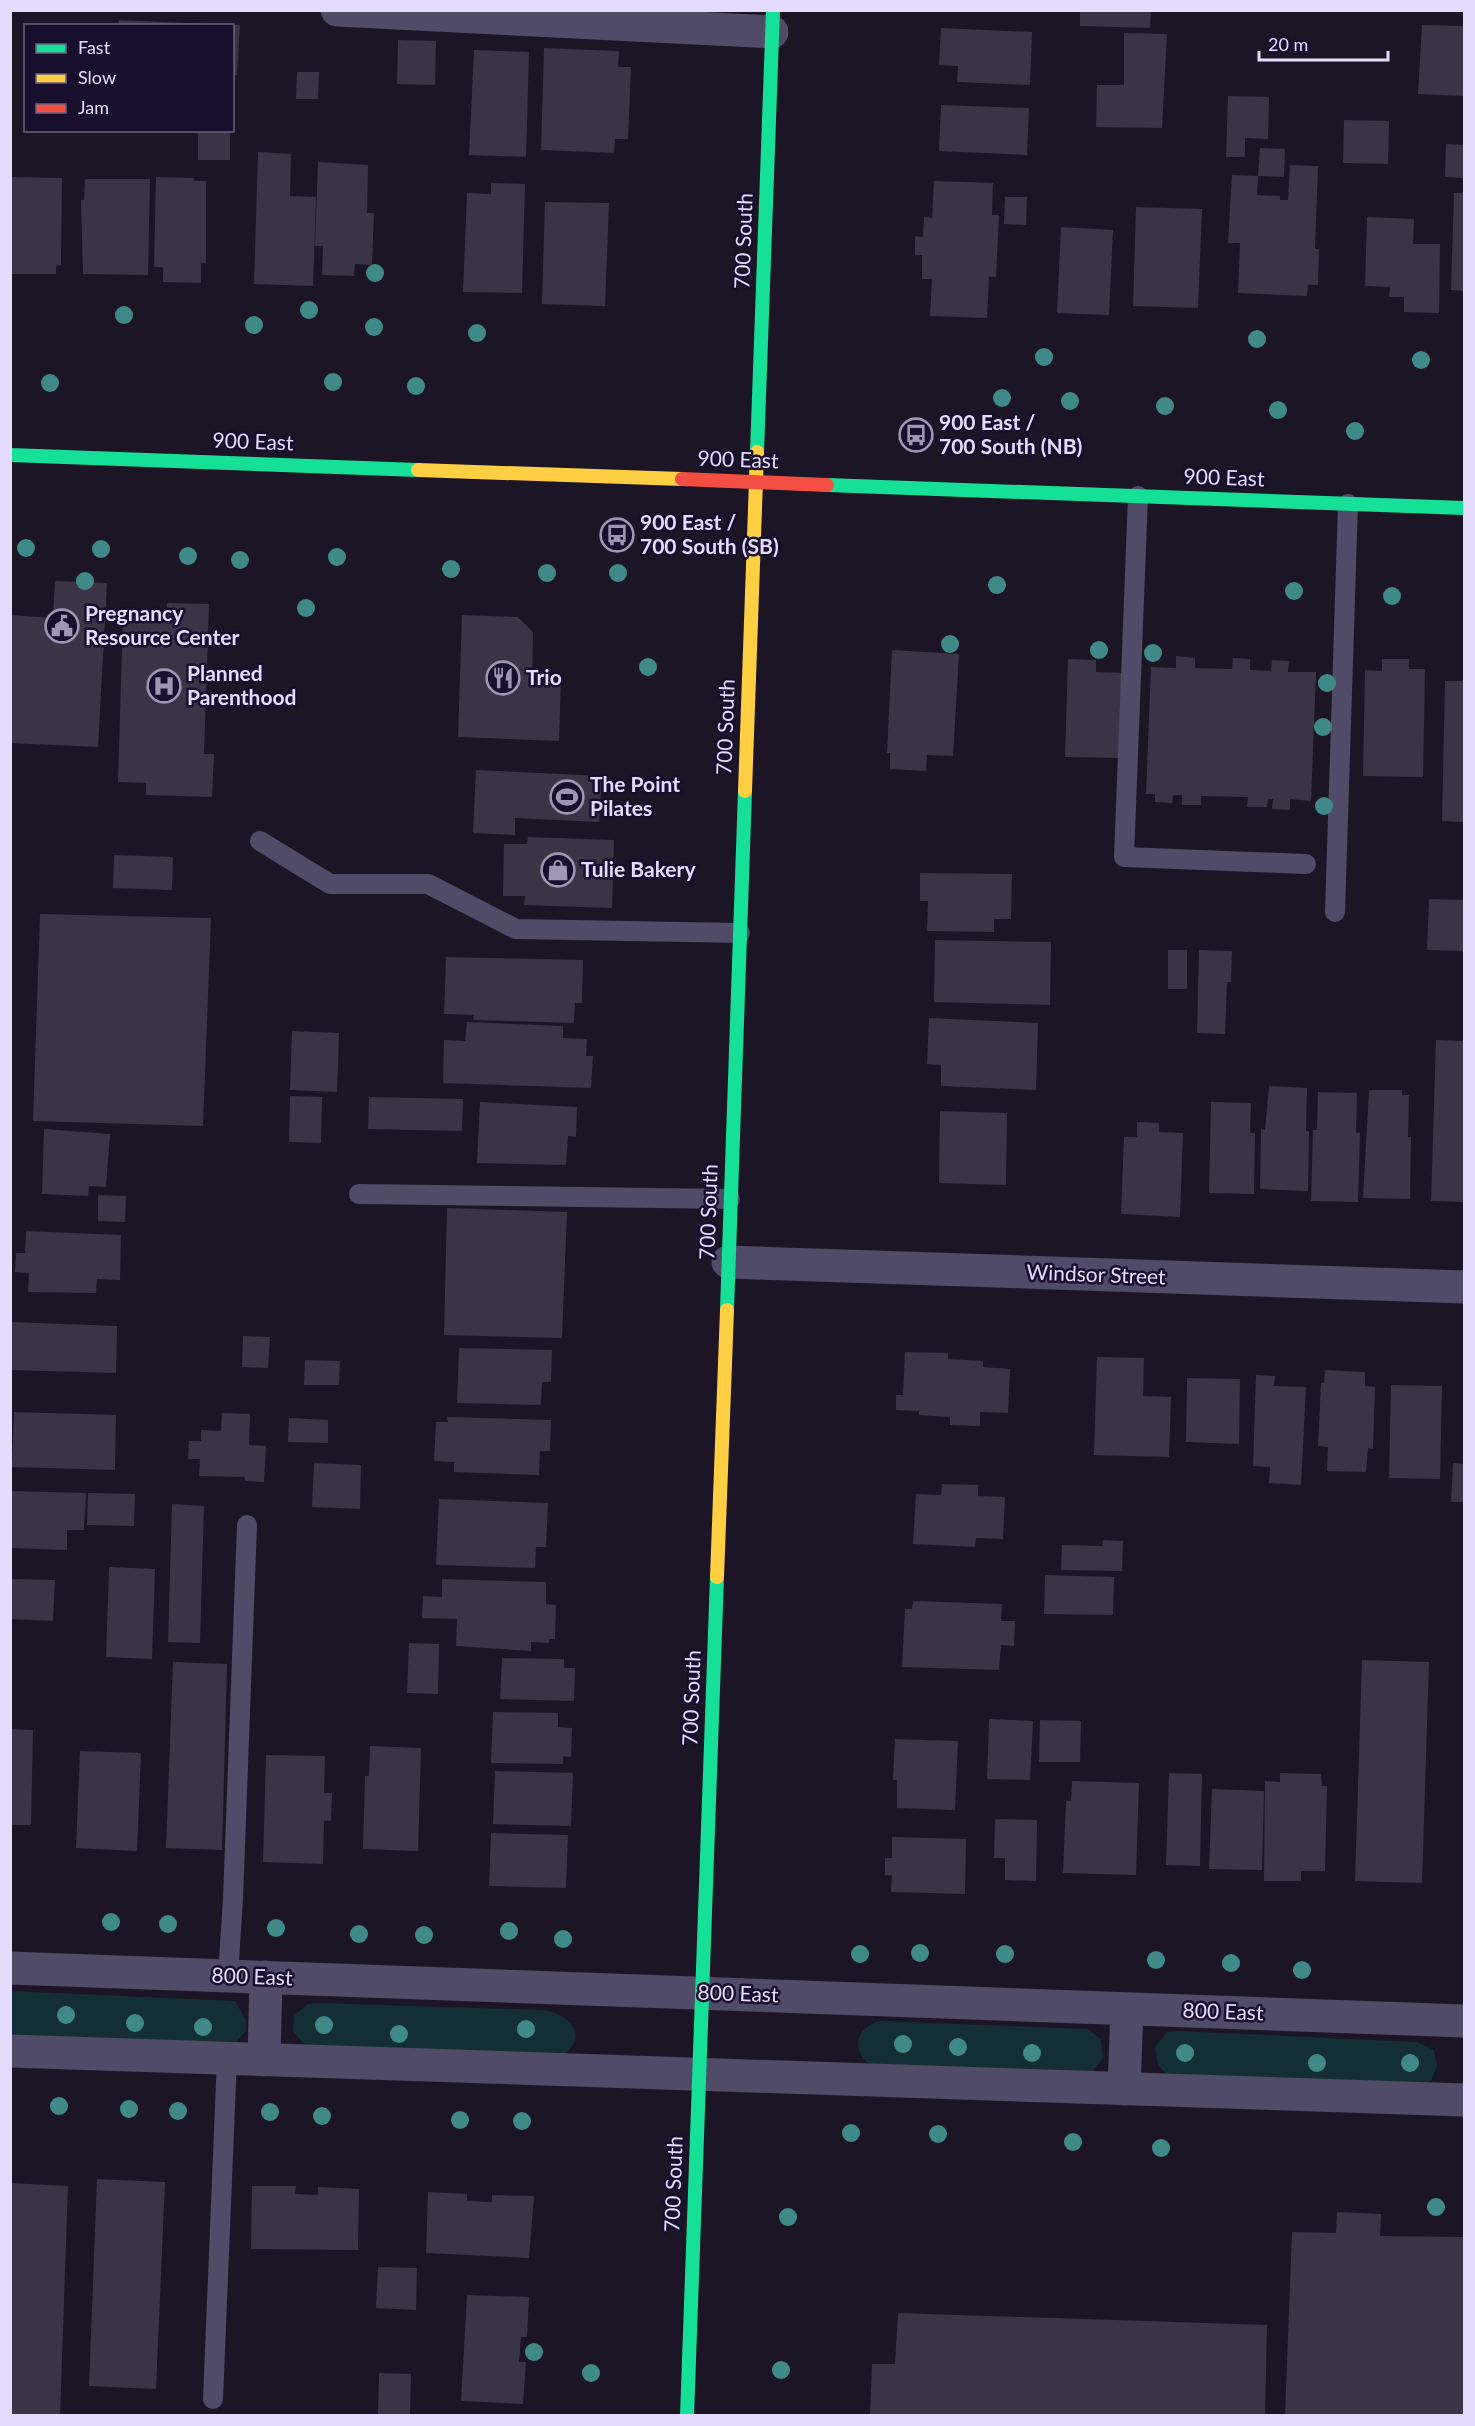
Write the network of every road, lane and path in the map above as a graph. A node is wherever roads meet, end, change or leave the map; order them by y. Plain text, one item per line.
1 (337, 10) edge
2 (772, 21) edge
3 (10, 454) edge
4 (756, 482) junction
5 (1138, 496) junction
6 (1348, 504) junction
7 (1464, 508) edge
8 (260, 841) dead end
9 (1306, 864) dead end
10 (1335, 912) dead end
11 (740, 933) junction
12 (359, 1194) dead end
13 (730, 1199) junction
14 (728, 1262) junction
15 (1464, 1287) edge
16 (247, 1526) dead end
17 (10, 1968) edge
18 (228, 1976) junction
19 (266, 1977) junction
20 (702, 1993) junction
21 (1127, 2009) junction
22 (1464, 2021) edge
23 (10, 2051) edge
24 (227, 2058) junction
25 (264, 2060) junction
26 (699, 2074) junction
27 (1124, 2088) junction
28 (1464, 2100) edge
29 (213, 2399) dead end
30 (687, 2415) edge

1 - 2 street
2 - 4 street, 700 South
3 - 4 street, 900 East
4 - 5 street, 900 East
4 - 11 street, 700 South
5 - 6 street, 900 East
5 - 9 lane
6 - 7 street, 900 East
6 - 10 lane
8 - 11 lane
11 - 13 street, 700 South
12 - 13 lane
13 - 14 street, 700 South
14 - 15 street, Windsor Street
14 - 20 street, 700 South
16 - 18 lane
17 - 18 street, 800 East
18 - 19 street, 800 East
19 - 20 street, 800 East
19 - 25 street
20 - 21 street, 800 East
20 - 26 street, 700 South
21 - 22 street, 800 East
21 - 27 street
23 - 24 street
24 - 25 street
24 - 29 lane
25 - 26 street
26 - 27 street
26 - 30 street, 700 South
27 - 28 street

